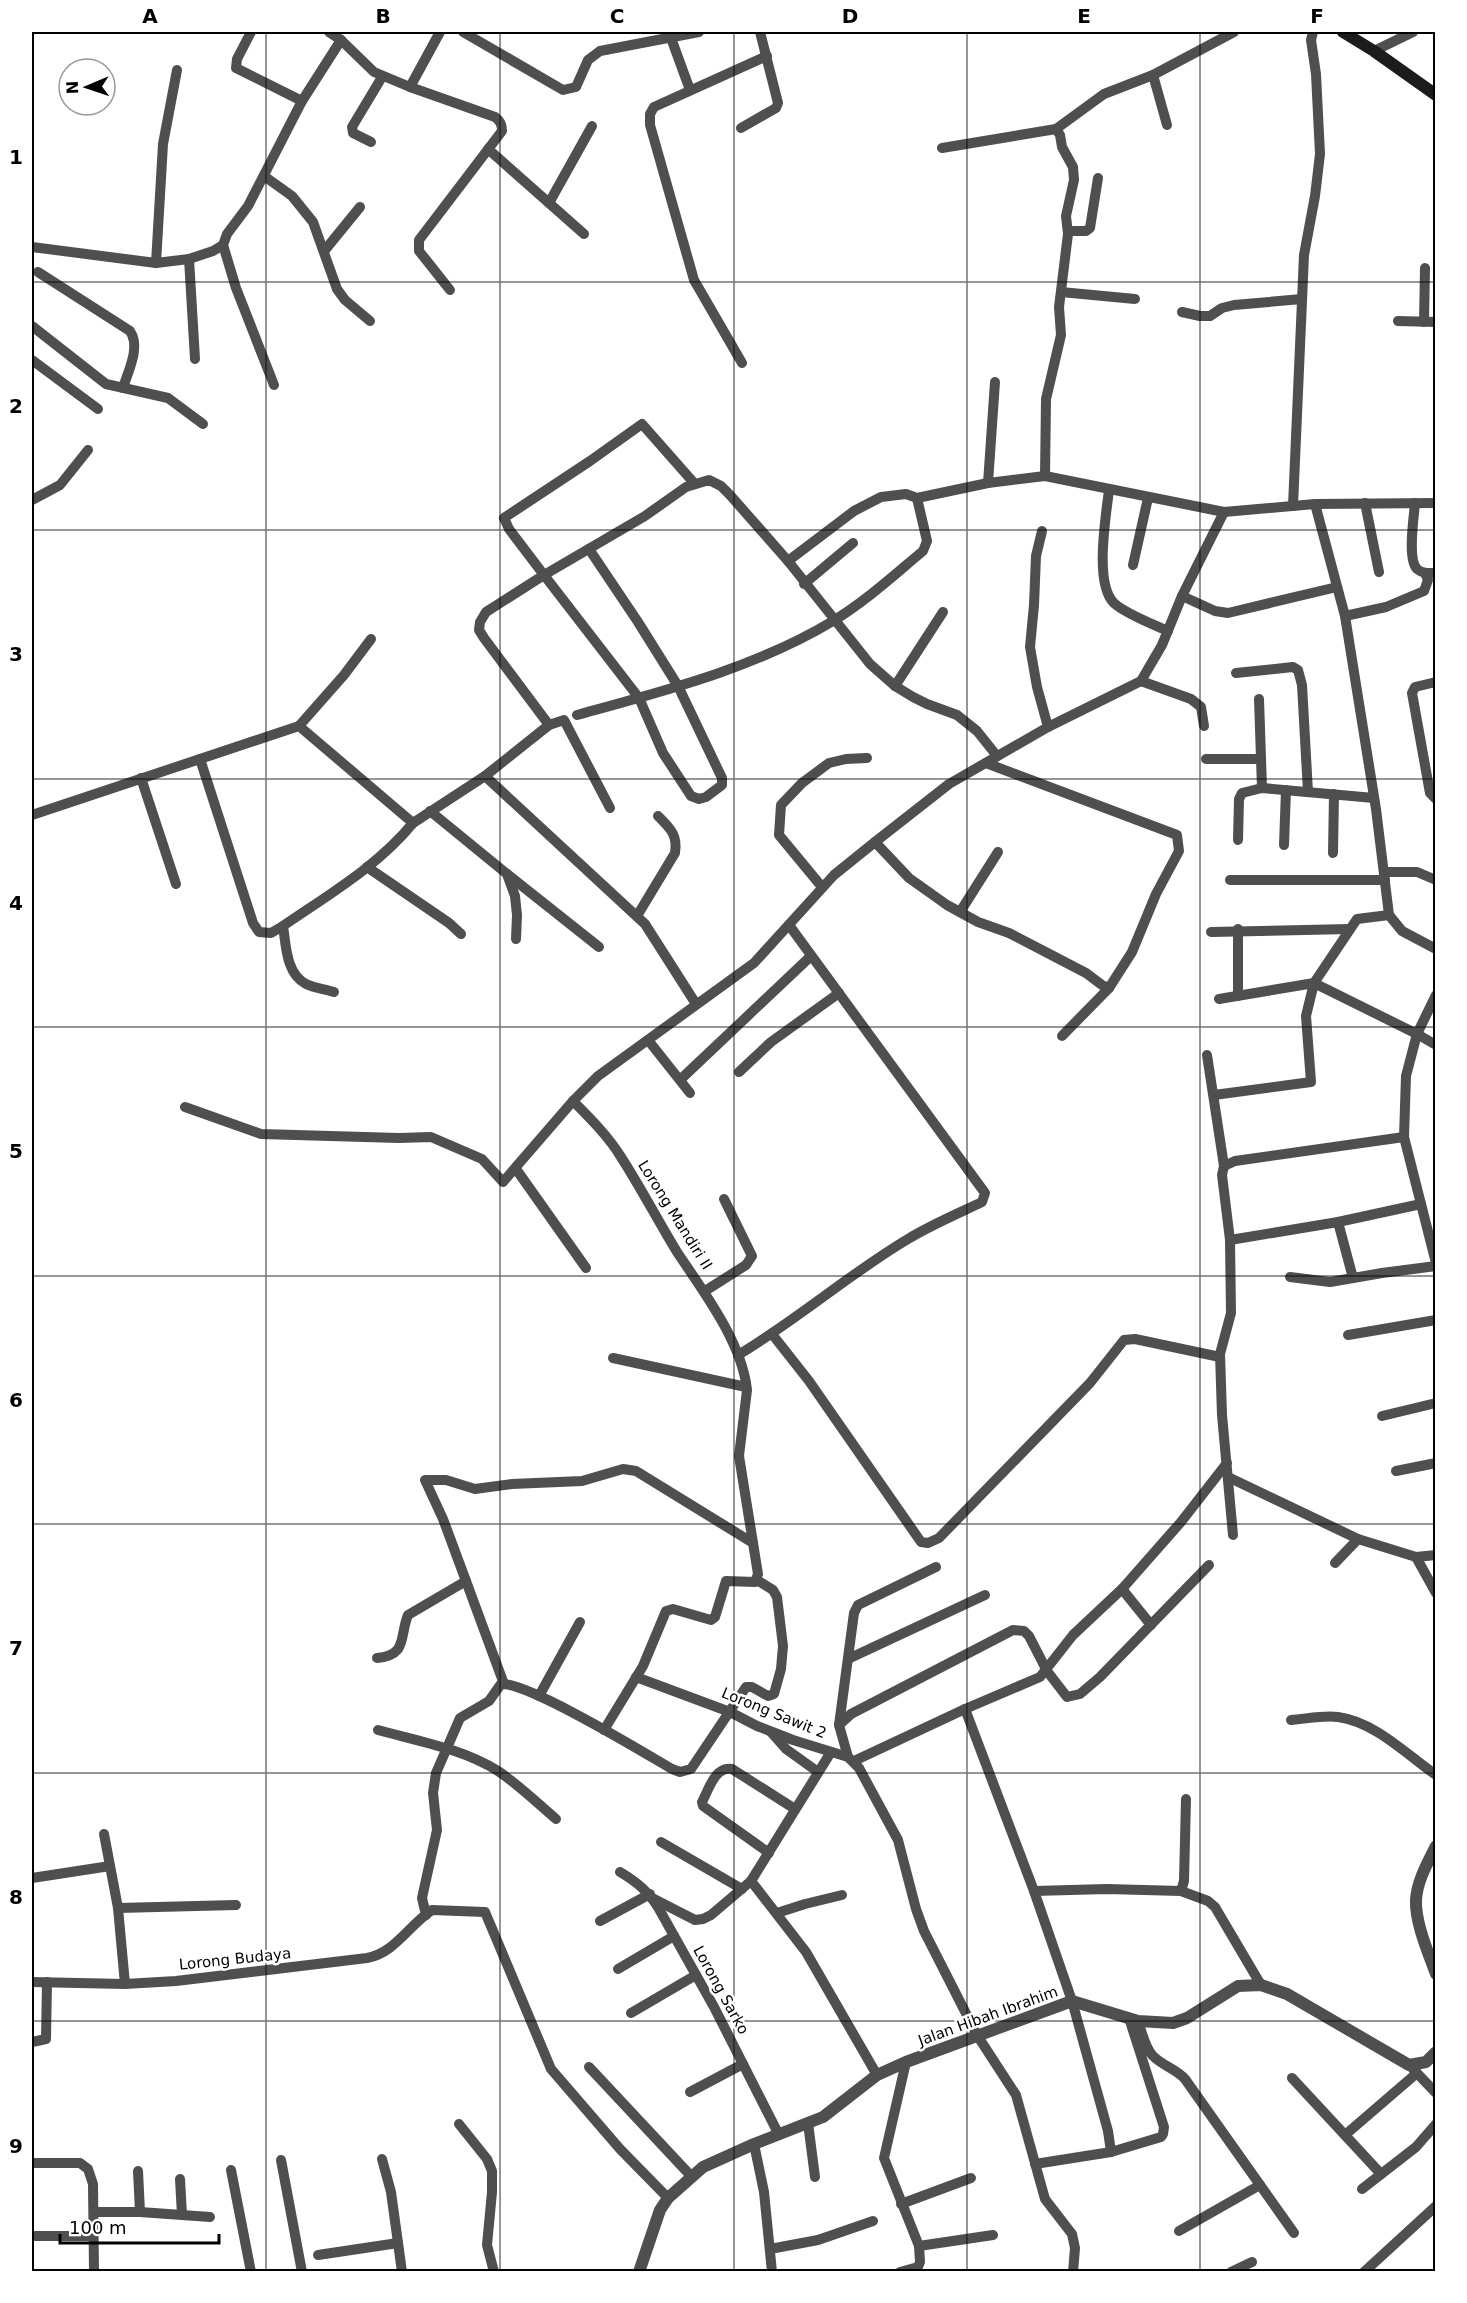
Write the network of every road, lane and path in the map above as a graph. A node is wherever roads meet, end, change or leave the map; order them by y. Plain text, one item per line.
1 (251, 32) edge
2 (329, 32) edge
3 (440, 32) edge
4 (463, 32) edge
5 (699, 32) edge
6 (760, 32) edge
7 (1234, 32) edge
8 (1313, 32) edge
9 (1343, 32) edge
10 (1413, 32) edge
11 (671, 38) junction
12 (341, 40) junction
13 (1374, 51) junction
14 (767, 56) junction
15 (177, 70) dead end
16 (1153, 75) junction
17 (382, 77) junction
18 (411, 87) junction
19 (690, 90) junction
20 (1436, 95) edge
21 (302, 102) junction
22 (1167, 125) dead end
23 (592, 126) dead end
24 (741, 128) dead end
25 (1056, 129) junction
26 (371, 142) dead end
27 (488, 148) junction
28 (942, 148) dead end
29 (264, 176) junction
30 (1098, 178) dead end
31 (549, 203) junction
32 (360, 207) dead end
33 (1068, 231) junction
34 (584, 234) dead end
35 (223, 245) junction
36 (32, 246) edge
37 (325, 250) junction
38 (189, 259) junction
39 (156, 263) junction
40 (1425, 268) dead end
41 (34, 274) edge
42 (450, 290) dead end
43 (1061, 292) junction
44 (1135, 299) dead end
45 (1302, 299) junction
46 (1182, 312) dead end
47 (370, 321) dead end
48 (1398, 321) dead end
49 (1430, 322) edge
50 (32, 326) edge
51 (195, 359) dead end
52 (32, 360) edge
53 (742, 363) dead end
54 (995, 382) dead end
55 (274, 385) dead end
56 (123, 388) junction
57 (98, 409) dead end
58 (203, 424) dead end
59 (88, 450) dead end
60 (1045, 476) junction
61 (694, 483) junction
62 (988, 483) junction
63 (1109, 490) junction
64 (917, 498) junction
65 (1148, 498) junction
66 (32, 500) edge
67 (1365, 503) junction
68 (1415, 503) junction
69 (1436, 503) edge
70 (1315, 504) junction
71 (1293, 506) junction
72 (1224, 512) junction
73 (1042, 531) dead end
74 (854, 543) dead end
75 (589, 549) junction
76 (788, 561) junction
77 (1133, 565) dead end
78 (1378, 572) dead end
79 (1430, 573) edge
80 (544, 575) junction
81 (804, 584) junction
82 (1337, 587) junction
83 (1182, 596) junction
84 (944, 612) dead end
85 (1345, 616) junction
86 (834, 621) junction
87 (1168, 631) junction
88 (371, 639) dead end
89 (1236, 673) dead end
90 (1141, 681) junction
91 (1436, 682) edge
92 (678, 686) junction
93 (895, 686) junction
94 (639, 698) junction
95 (1259, 699) dead end
96 (577, 715) dead end
97 (549, 724) junction
98 (298, 726) junction
99 (1204, 726) dead end
100 (1048, 727) junction
101 (998, 756) junction
102 (867, 758) dead end
103 (200, 759) junction
104 (1206, 759) dead end
105 (1261, 759) junction
106 (986, 763) junction
107 (485, 776) junction
108 (141, 778) junction
109 (1262, 788) junction
110 (1286, 790) junction
111 (1308, 792) junction
112 (1334, 794) junction
113 (1374, 798) junction
114 (1436, 799) edge
115 (610, 808) dead end
116 (430, 811) junction
117 (32, 815) edge
118 (658, 816) dead end
119 (412, 823) junction
120 (1238, 840) dead end
121 (875, 842) junction
122 (1284, 845) dead end
123 (998, 852) dead end
124 (1333, 853) dead end
125 (368, 867) junction
126 (507, 874) junction
127 (1384, 876) junction
128 (1230, 880) dead end
129 (1436, 880) edge
130 (176, 884) dead end
131 (822, 887) junction
132 (960, 912) junction
133 (1389, 915) junction
134 (637, 916) junction
135 (789, 925) junction
136 (283, 926) junction
137 (1238, 929) junction
138 (1350, 929) junction
139 (1211, 932) dead end
140 (461, 934) dead end
141 (516, 939) dead end
142 (599, 947) dead end
143 (1436, 949) edge
144 (812, 956) junction
145 (1314, 983) junction
146 (1109, 988) junction
147 (334, 992) dead end
148 (839, 993) junction
149 (1436, 995) edge
150 (1238, 996) junction
151 (1219, 999) dead end
152 (696, 1004) junction
153 (1417, 1034) junction
154 (1062, 1036) dead end
155 (648, 1040) junction
156 (1436, 1045) edge
157 (1207, 1055) dead end
158 (739, 1072) dead end
159 (681, 1079) junction
160 (690, 1093) dead end
161 (1214, 1095) junction
162 (573, 1101) junction
163 (185, 1107) dead end
164 (1404, 1137) junction
165 (1224, 1166) junction
166 (516, 1168) junction
167 (724, 1199) dead end
168 (1421, 1204) junction
169 (1338, 1222) junction
170 (1230, 1240) junction
171 (1433, 1243) edge
172 (1436, 1265) edge
173 (586, 1268) dead end
174 (1290, 1277) dead end
175 (1353, 1278) junction
176 (705, 1291) junction
177 (1436, 1320) edge
178 (772, 1334) junction
179 (1348, 1335) dead end
180 (738, 1355) junction
181 (613, 1358) dead end
182 (1220, 1358) junction
183 (746, 1387) junction
184 (1436, 1402) edge
185 (1382, 1416) dead end
186 (1227, 1463) junction
187 (1436, 1463) edge
188 (1396, 1471) dead end
189 (1228, 1477) junction
190 (1233, 1534) dead end
191 (1358, 1539) junction
192 (753, 1543) junction
193 (1436, 1555) edge
194 (1416, 1557) junction
195 (1335, 1563) dead end
196 (1209, 1565) dead end
197 (936, 1567) dead end
198 (758, 1580) junction
199 (466, 1581) junction
200 (1122, 1589) junction
201 (1436, 1593) edge
202 (985, 1595) dead end
203 (580, 1622) dead end
204 (1151, 1625) junction
205 (377, 1658) dead end
206 (848, 1659) junction
207 (1047, 1671) junction
208 (636, 1677) junction
209 (504, 1684) junction
210 (539, 1696) junction
211 (965, 1709) junction
212 (730, 1712) junction
213 (1291, 1720) dead end
214 (839, 1725) junction
215 (378, 1730) dead end
216 (604, 1730) junction
217 (770, 1731) junction
218 (447, 1748) junction
219 (831, 1752) junction
220 (851, 1759) junction
221 (818, 1772) junction
222 (1436, 1775) edge
223 (1186, 1799) dead end
224 (795, 1809) junction
225 (556, 1819) dead end
226 (104, 1834) dead end
227 (661, 1842) dead end
228 (1436, 1845) edge
229 (769, 1853) junction
230 (110, 1866) junction
231 (620, 1872) dead end
232 (32, 1878) edge
233 (751, 1881) junction
234 (742, 1889) junction
235 (1181, 1890) junction
236 (1034, 1891) junction
237 (843, 1895) dead end
238 (651, 1896) junction
239 (236, 1905) dead end
240 (118, 1908) junction
241 (777, 1913) junction
242 (426, 1915) junction
243 (600, 1922) dead end
244 (674, 1936) junction
245 (618, 1969) dead end
246 (696, 1974) junction
247 (1436, 1974) edge
248 (32, 1982) edge
249 (47, 1982) junction
250 (125, 1984) junction
251 (1261, 1985) junction
252 (1072, 2001) junction
253 (631, 2013) dead end
254 (1134, 2019) junction
255 (977, 2035) junction
256 (32, 2042) edge
257 (1436, 2052) edge
258 (906, 2062) junction
259 (743, 2064) junction
260 (589, 2067) dead end
261 (1413, 2069) junction
262 (877, 2075) junction
263 (1292, 2078) dead end
264 (690, 2092) dead end
265 (1436, 2093) edge
266 (808, 2123) junction
267 (459, 2124) dead end
268 (1436, 2124) edge
269 (779, 2135) junction
270 (1345, 2135) junction
271 (754, 2144) junction
272 (1111, 2152) junction
273 (382, 2159) dead end
274 (281, 2160) dead end
275 (32, 2163) edge
276 (1035, 2164) junction
277 (231, 2170) dead end
278 (138, 2171) dead end
279 (1381, 2174) junction
280 (691, 2176) junction
281 (815, 2177) dead end
282 (972, 2178) dead end
283 (180, 2179) dead end
284 (1260, 2185) junction
285 (1362, 2188) dead end
286 (668, 2198) junction
287 (901, 2204) junction
288 (1436, 2206) edge
289 (94, 2212) junction
290 (140, 2212) junction
291 (182, 2215) junction
292 (210, 2217) dead end
293 (873, 2221) dead end
294 (1179, 2231) dead end
295 (1294, 2233) dead end
296 (993, 2235) dead end
297 (32, 2236) edge
298 (93, 2236) junction
299 (398, 2243) junction
300 (919, 2246) junction
301 (770, 2249) junction
302 (318, 2255) dead end
303 (1252, 2262) dead end
304 (94, 2271) edge
305 (251, 2271) edge
306 (302, 2271) edge
307 (402, 2271) edge
308 (494, 2271) edge
309 (639, 2271) edge
310 (772, 2271) edge
311 (900, 2271) edge
312 (1073, 2271) edge
313 (1231, 2271) edge
314 (1364, 2271) edge

1 - 21 street
2 - 12 street
3 - 18 street
4 - 11 street
5 - 11 street
6 - 14 street
7 - 16 street
8 - 45 street
9 - 13 main road
10 - 13 street
11 - 19 street
12 - 17 street
12 - 21 street
13 - 20 main road
14 - 19 street
14 - 24 street
15 - 39 street
16 - 22 street
16 - 25 street
17 - 18 street
17 - 26 street
18 - 27 street
19 - 53 street
21 - 29 street
23 - 31 street
25 - 28 street
25 - 33 street
27 - 31 street
27 - 42 street
29 - 35 street
29 - 37 street
30 - 33 street
31 - 34 street
32 - 37 street
33 - 43 street
35 - 38 street
35 - 55 street
36 - 39 street
37 - 47 street
38 - 39 street
38 - 51 street
40 - 49 street
41 - 56 street
43 - 44 street
43 - 60 street
45 - 46 street
45 - 71 street
48 - 49 street
50 - 56 street
52 - 57 street
54 - 62 street
56 - 58 street
59 - 66 street
60 - 62 street
60 - 63 street
61 - 75 street
61 - 76 street
61 - 80 street
62 - 64 street
63 - 65 street
63 - 87 street
64 - 76 street
64 - 86 street
65 - 72 street
65 - 77 street
67 - 68 street
67 - 70 street
67 - 78 street
68 - 69 street
68 - 79 street
70 - 71 street
70 - 82 street
71 - 72 street
72 - 83 street
73 - 100 street
74 - 81 street
75 - 80 street
75 - 92 street
76 - 81 street
79 - 85 street
80 - 94 street
80 - 97 street
81 - 86 street
82 - 83 street
82 - 85 street
83 - 87 street
84 - 93 street
85 - 113 street
86 - 92 street
86 - 93 street
87 - 90 street
88 - 98 street
89 - 111 street
90 - 99 street
90 - 100 street
91 - 114 street
92 - 94 street
92 - 94 street
93 - 101 street
94 - 96 street
95 - 105 street
97 - 107 street
97 - 115 street
98 - 103 street
98 - 119 street
100 - 101 street
101 - 106 street
102 - 131 street
103 - 108 street
103 - 136 street
104 - 105 street
105 - 109 street
106 - 121 street
106 - 146 street
107 - 116 street
107 - 134 street
108 - 117 street
108 - 130 street
109 - 110 street
109 - 120 street
110 - 111 street
110 - 122 street
111 - 112 street
112 - 113 street
112 - 124 street
113 - 127 street
116 - 119 street
116 - 126 street
118 - 134 street
119 - 125 street
121 - 131 street
121 - 132 street
123 - 132 street
125 - 136 street
125 - 140 street
126 - 141 street
126 - 142 street
127 - 128 street
127 - 129 street
127 - 133 street
131 - 135 street
132 - 146 street
133 - 138 street
133 - 143 street
134 - 152 street
135 - 144 street
135 - 152 street
136 - 147 street
137 - 138 street
137 - 139 street
137 - 150 street
138 - 145 street
144 - 148 street
144 - 159 street
145 - 150 street
145 - 153 street
145 - 161 street
146 - 154 street
148 - 158 street
148 - 178 street
149 - 153 street
150 - 151 street
152 - 155 street
153 - 156 street
153 - 164 street
155 - 159 street
155 - 162 street
157 - 161 street
159 - 160 street
161 - 165 street
162 - 166 street
162 - 176 street, Lorong Mandiri II
163 - 166 street
164 - 165 street
164 - 168 street
165 - 170 street
166 - 173 street
167 - 176 street
168 - 169 street
168 - 171 street
169 - 170 street
169 - 175 street
170 - 182 street
171 - 172 street
172 - 175 street
174 - 175 street
176 - 180 street, Lorong Mandiri II
177 - 179 street
178 - 180 street
178 - 182 street
180 - 183 street, Lorong Mandiri II
181 - 183 street
182 - 186 street
183 - 192 street
184 - 185 street
186 - 189 street
186 - 200 street
187 - 188 street
189 - 190 street
189 - 191 street
191 - 194 street
191 - 195 street
192 - 198 street
192 - 199 street
193 - 194 street
194 - 201 street
196 - 204 street
197 - 206 street
198 - 208 street
198 - 212 street
199 - 205 street
199 - 209 street
200 - 204 street
200 - 207 street
202 - 206 street
203 - 210 street
204 - 207 street
206 - 214 street
207 - 211 street
207 - 214 street
208 - 212 street, Lorong Sawit 2
208 - 216 street
209 - 210 street
209 - 218 street
210 - 216 street
211 - 220 street
211 - 236 street
212 - 216 street
212 - 217 street, Lorong Sawit 2
213 - 222 street
214 - 220 street
215 - 218 street
217 - 219 street, Lorong Sawit 2
217 - 221 street
218 - 225 street
218 - 242 street
219 - 220 street, Lorong Sawit 2
219 - 221 street
220 - 255 street
221 - 224 street
223 - 235 street
224 - 229 street
224 - 229 street
226 - 230 street
227 - 234 street
228 - 247 street
229 - 233 street
230 - 232 street
230 - 240 street
231 - 238 street, Lorong Sarko
233 - 234 street
233 - 241 street
234 - 238 street
235 - 236 street
235 - 251 street
236 - 252 street
237 - 241 street
238 - 243 street
238 - 244 street, Lorong Sarko
239 - 240 street
240 - 250 street
241 - 262 street
242 - 250 street, Lorong Budaya
242 - 286 street
244 - 245 street
244 - 246 street, Lorong Sarko
246 - 253 street
246 - 259 street, Lorong Sarko
248 - 249 street, Lorong Budaya
249 - 250 street, Lorong Budaya
249 - 256 street
251 - 254 street, Jalan Hibah Ibrahim
251 - 261 street, Jalan Hibah Ibrahim
252 - 254 street, Jalan Hibah Ibrahim
252 - 255 street, Jalan Hibah Ibrahim
252 - 272 street
254 - 272 street
254 - 284 street
255 - 258 street, Jalan Hibah Ibrahim
255 - 276 street
257 - 261 street
258 - 262 street, Jalan Hibah Ibrahim
258 - 287 street
259 - 264 street
259 - 269 street, Lorong Sarko
260 - 280 street
261 - 265 street
261 - 270 street
262 - 266 street, Jalan Hibah Ibrahim
263 - 270 street
266 - 269 street, Jalan Hibah Ibrahim
266 - 281 street
267 - 308 street
268 - 279 street
269 - 271 street, Jalan Hibah Ibrahim
270 - 279 street
271 - 280 street, Jalan Hibah Ibrahim
271 - 301 street
272 - 276 street
273 - 299 street
274 - 306 street
275 - 289 street
276 - 312 street
277 - 305 street
278 - 290 street
279 - 285 street
280 - 286 street, Jalan Hibah Ibrahim
282 - 287 street
283 - 291 street
284 - 294 street
284 - 295 street
286 - 309 street, Jalan Hibah Ibrahim
287 - 300 street
288 - 314 street
289 - 290 street
289 - 298 street
290 - 291 street
291 - 292 street
293 - 301 street
296 - 300 street
297 - 298 street
298 - 304 street
299 - 302 street
299 - 307 street
300 - 311 street
301 - 310 street
303 - 313 street

